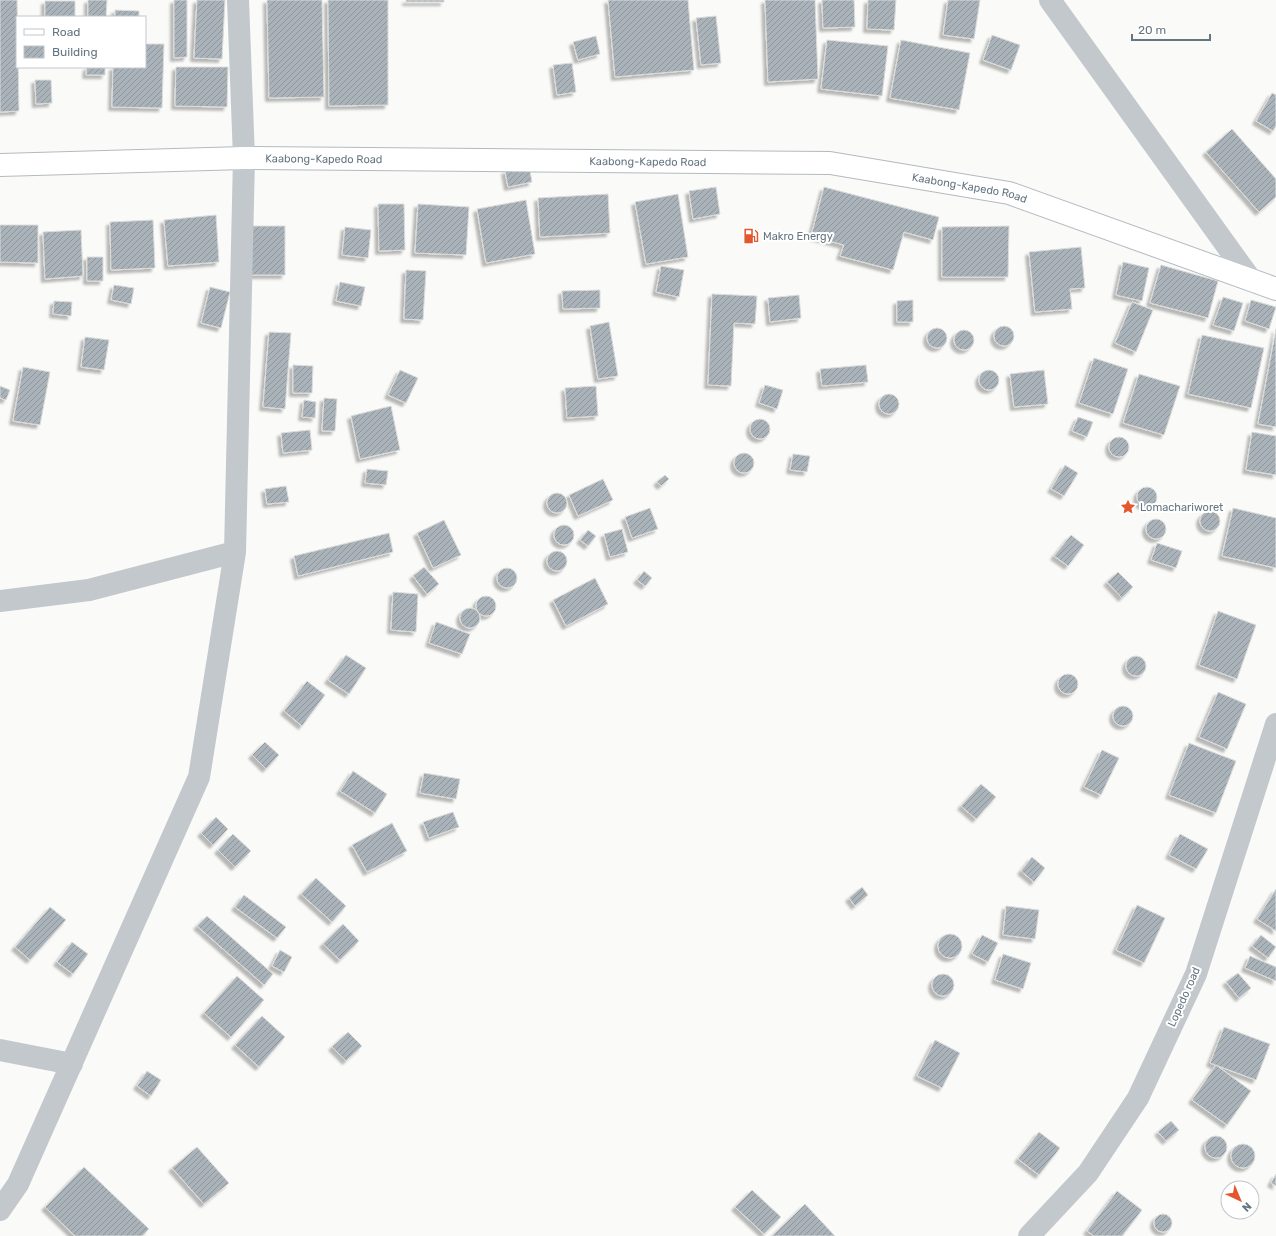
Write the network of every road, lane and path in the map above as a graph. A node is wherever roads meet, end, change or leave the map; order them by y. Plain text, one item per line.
1 (238, 0) edge
2 (1050, 0) edge
3 (244, 158) junction
4 (0, 164) edge
5 (1252, 280) junction
6 (1276, 289) edge
7 (235, 552) junction
8 (0, 601) edge
9 (1276, 724) edge
10 (0, 1050) edge
11 (72, 1064) junction
12 (0, 1210) edge
13 (1029, 1236) edge

1 - 3 street
2 - 5 street
3 - 4 main road, Kaabong-Kapedo Road
3 - 5 main road, Kaabong-Kapedo Road
3 - 7 street
5 - 6 main road, Kaabong-Kapedo Road
7 - 8 street
7 - 11 street
9 - 13 street, Lopedo road
10 - 11 street
11 - 12 street

